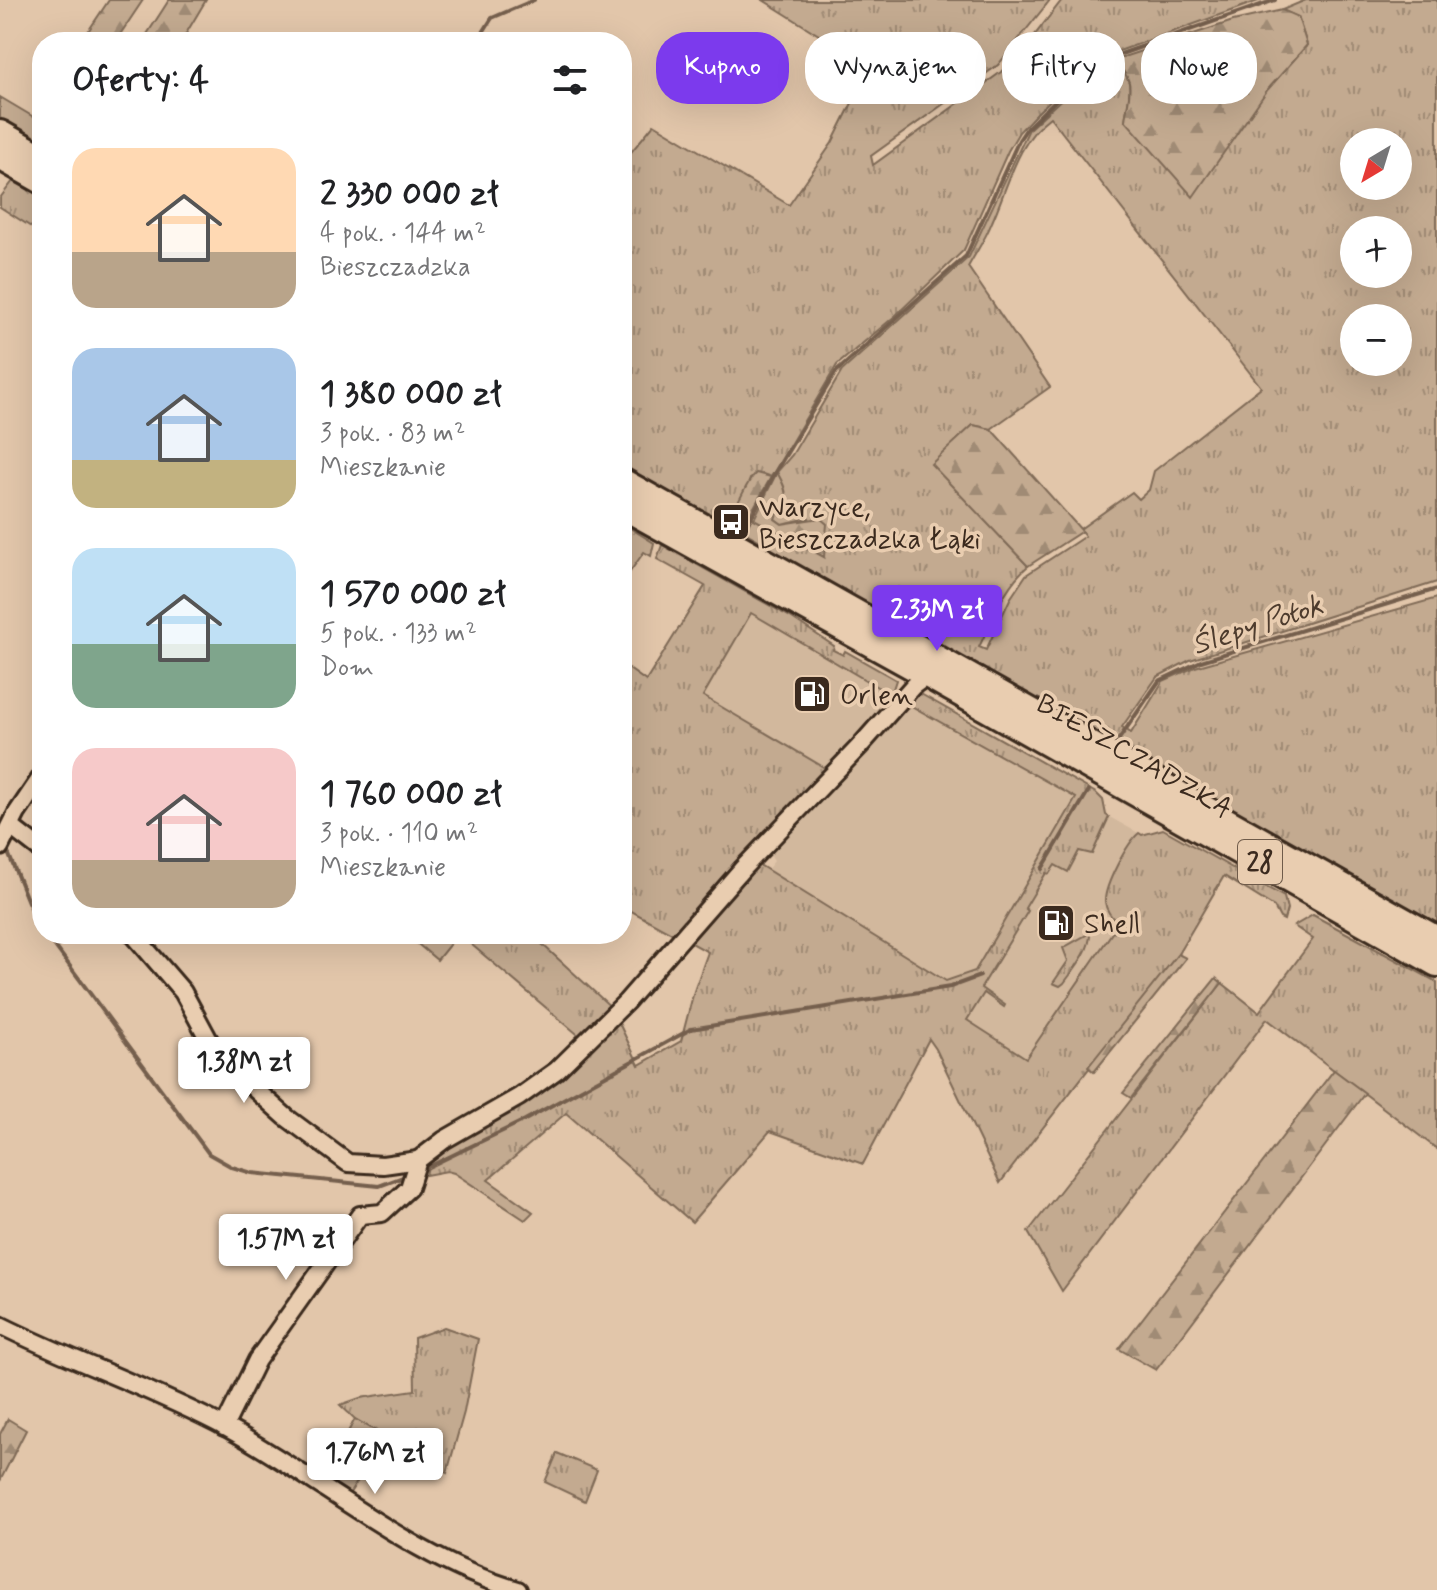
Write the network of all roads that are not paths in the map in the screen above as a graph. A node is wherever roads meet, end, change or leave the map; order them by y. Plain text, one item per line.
1 (0, 134) edge
2 (32, 152) edge
3 (0, 156) edge
4 (32, 174) edge
5 (632, 488) edge
6 (632, 511) edge
7 (899, 636) junction
8 (966, 674) junction
9 (919, 676) junction
10 (32, 793) edge
11 (5, 838) edge
12 (32, 847) edge
13 (1437, 940) edge
14 (142, 944) edge
15 (1437, 963) edge
16 (418, 1162) junction
17 (0, 1325) edge
18 (224, 1427) junction
19 (518, 1590) edge

1 - 2 main road
3 - 4 main road
5 - 7 main road, BIESZCZADZKA / 28
6 - 9 main road, BIESZCZADZKA / 28
7 - 8 main road, BIESZCZADZKA / 28
7 - 9 street
8 - 9 street, BIESZCZADZKA
8 - 13 main road, BIESZCZADZKA / 28
9 - 15 main road, BIESZCZADZKA / 28
9 - 16 street
10 - 11 street
11 - 12 street
14 - 16 street
16 - 18 street
17 - 18 street
18 - 19 street

